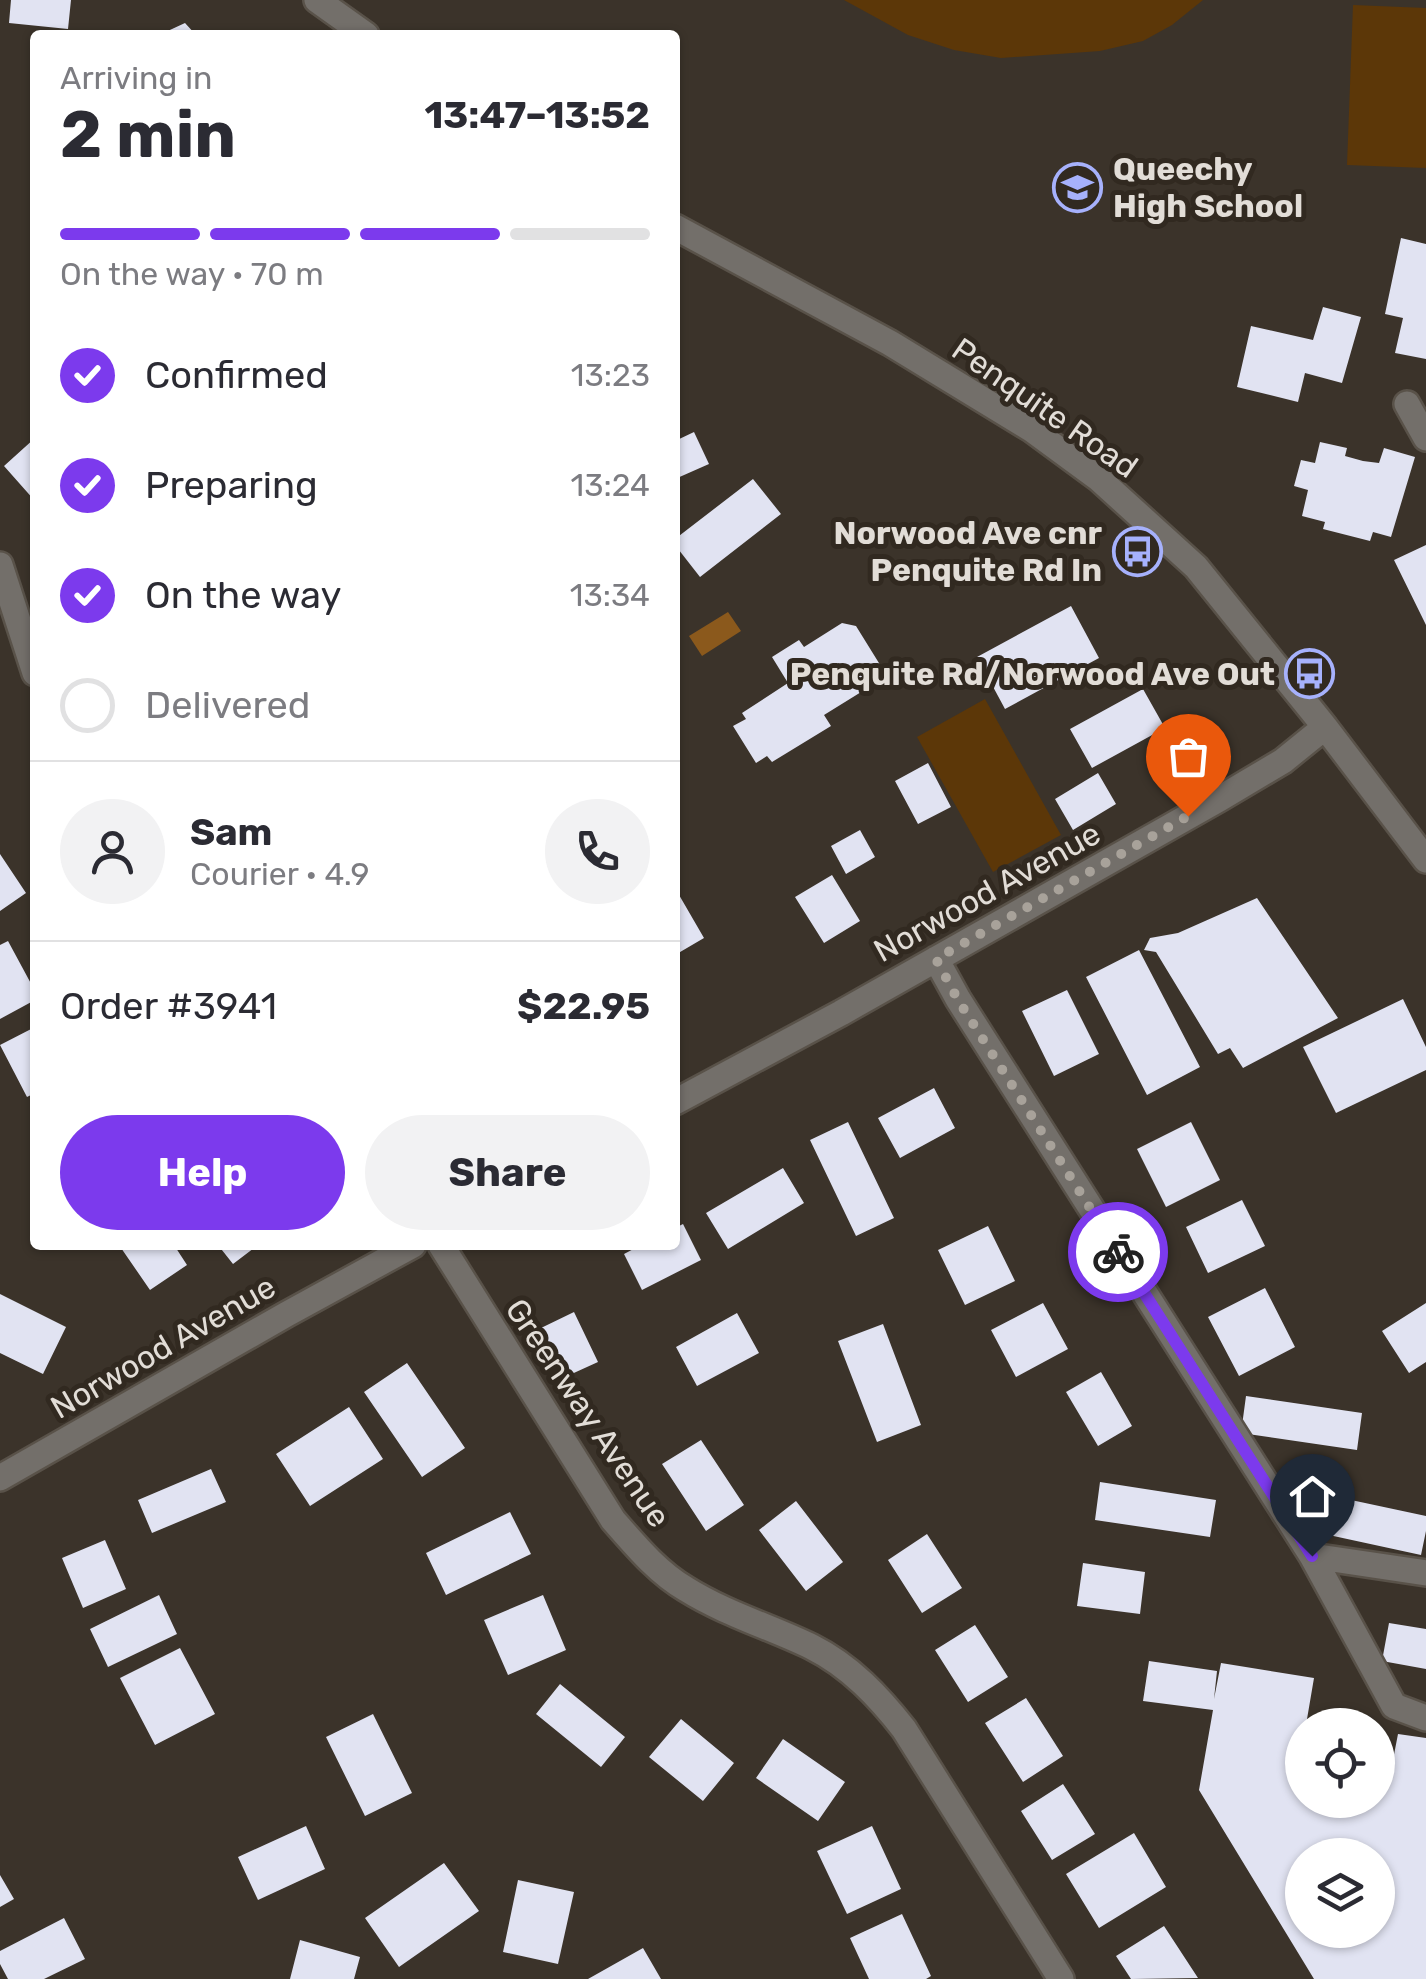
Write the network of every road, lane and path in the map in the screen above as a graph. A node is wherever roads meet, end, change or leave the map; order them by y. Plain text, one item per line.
1 (317, 0) edge
2 (359, 30) edge
3 (680, 230) edge
4 (1407, 404) dead end
5 (1426, 438) edge
6 (0, 564) edge
7 (30, 657) edge
8 (1324, 728) junction
9 (1426, 860) edge
10 (936, 959) junction
11 (680, 1099) edge
12 (397, 1250) edge
13 (444, 1250) edge
14 (1, 1476) edge
15 (1312, 1556) junction
16 (1426, 1573) edge
17 (1426, 1718) edge
18 (1062, 1979) edge

1 - 2 street
3 - 8 street, Penquite Road
4 - 5 street
6 - 7 street
8 - 9 street, Penquite Road
8 - 10 street, Norwood Avenue
10 - 11 street, Norwood Avenue
10 - 15 street
12 - 14 street, Norwood Avenue
13 - 18 street, Greenway Avenue
15 - 16 street
15 - 17 street

